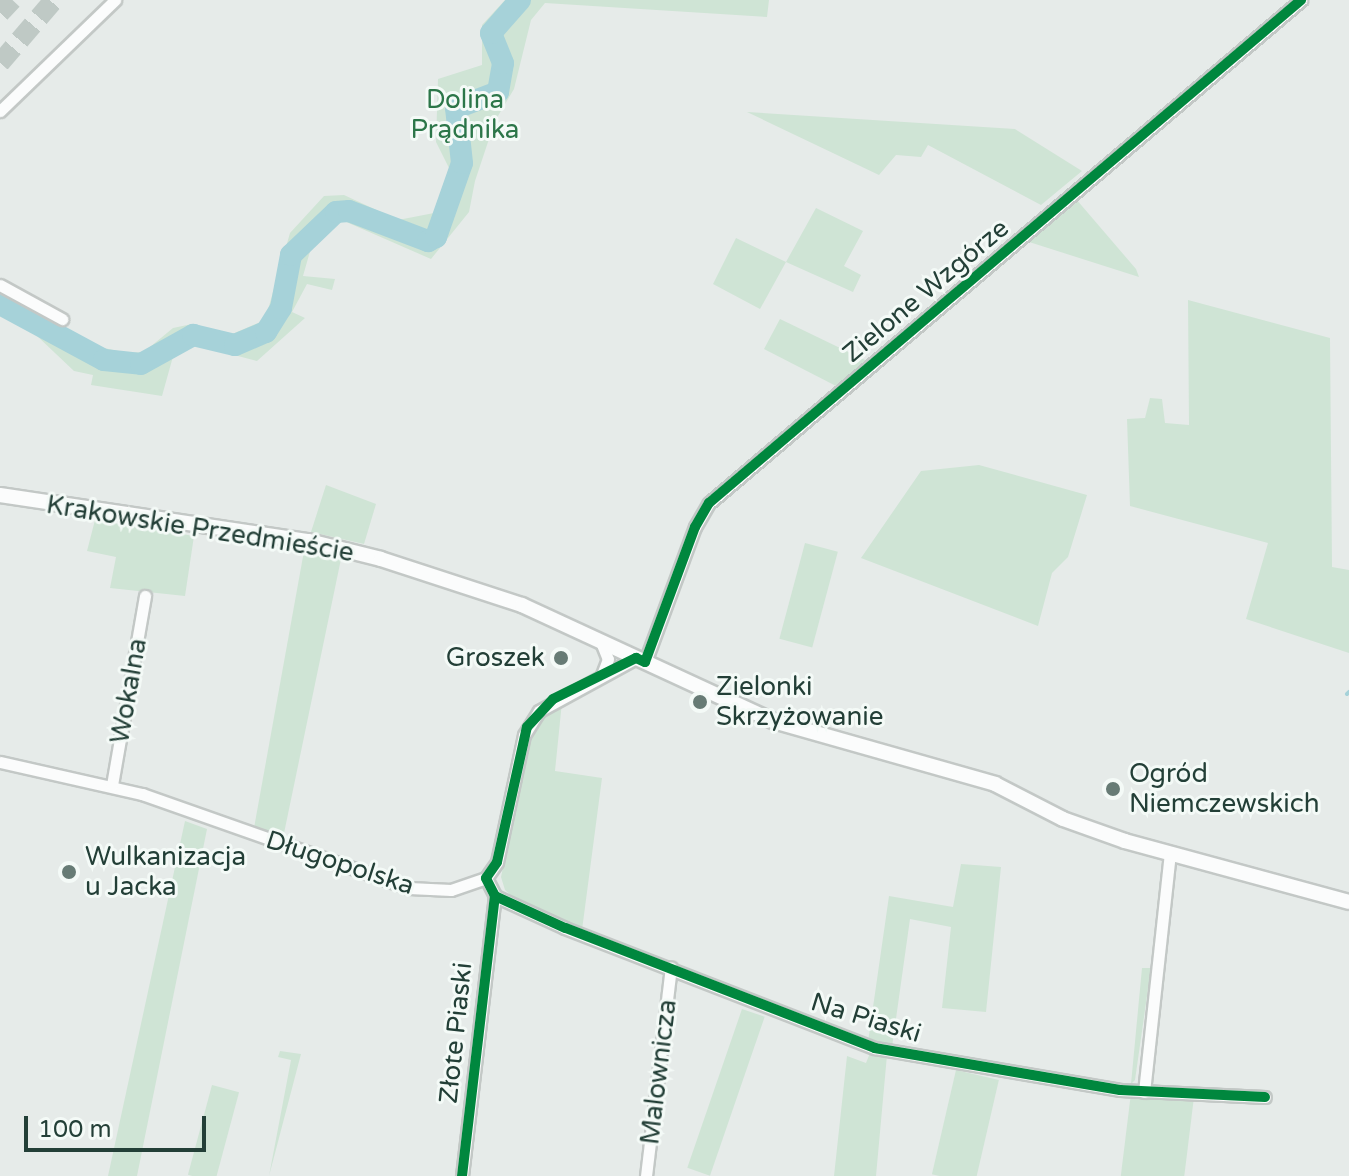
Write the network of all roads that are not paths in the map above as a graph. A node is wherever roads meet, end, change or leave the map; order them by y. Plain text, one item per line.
1 (115, 0) edge
2 (1301, 0) edge
3 (0, 111) edge
4 (0, 285) edge
5 (62, 319) dead end
6 (0, 495) edge
7 (145, 596) dead end
8 (601, 641) junction
9 (641, 660) junction
10 (602, 675) junction
11 (0, 762) edge
12 (112, 785) junction
13 (1170, 854) junction
14 (486, 878) junction
15 (495, 896) junction
16 (1347, 902) edge
17 (671, 967) junction
18 (1144, 1092) junction
19 (1265, 1097) dead end
20 (462, 1176) edge
21 (646, 1176) edge

1 - 3 street
2 - 9 street, Zielone Wzgórze
4 - 5 street
6 - 8 main road, Krakowskie Przedmieście
7 - 12 street, Wokalna
8 - 9 main road, Krakowskie Przedmieście
8 - 10 street
9 - 10 street
9 - 13 main road, Krakowskie Przedmieście
10 - 14 street
11 - 12 street, Długopolska
12 - 14 street, Długopolska
13 - 16 main road, Krakowskie Przedmieście
13 - 18 street
14 - 15 street
15 - 17 street, Na Piaski
15 - 20 street, Złote Piaski
17 - 18 street, Na Piaski
17 - 21 street, Malownicza
18 - 19 street, Na Piaski

